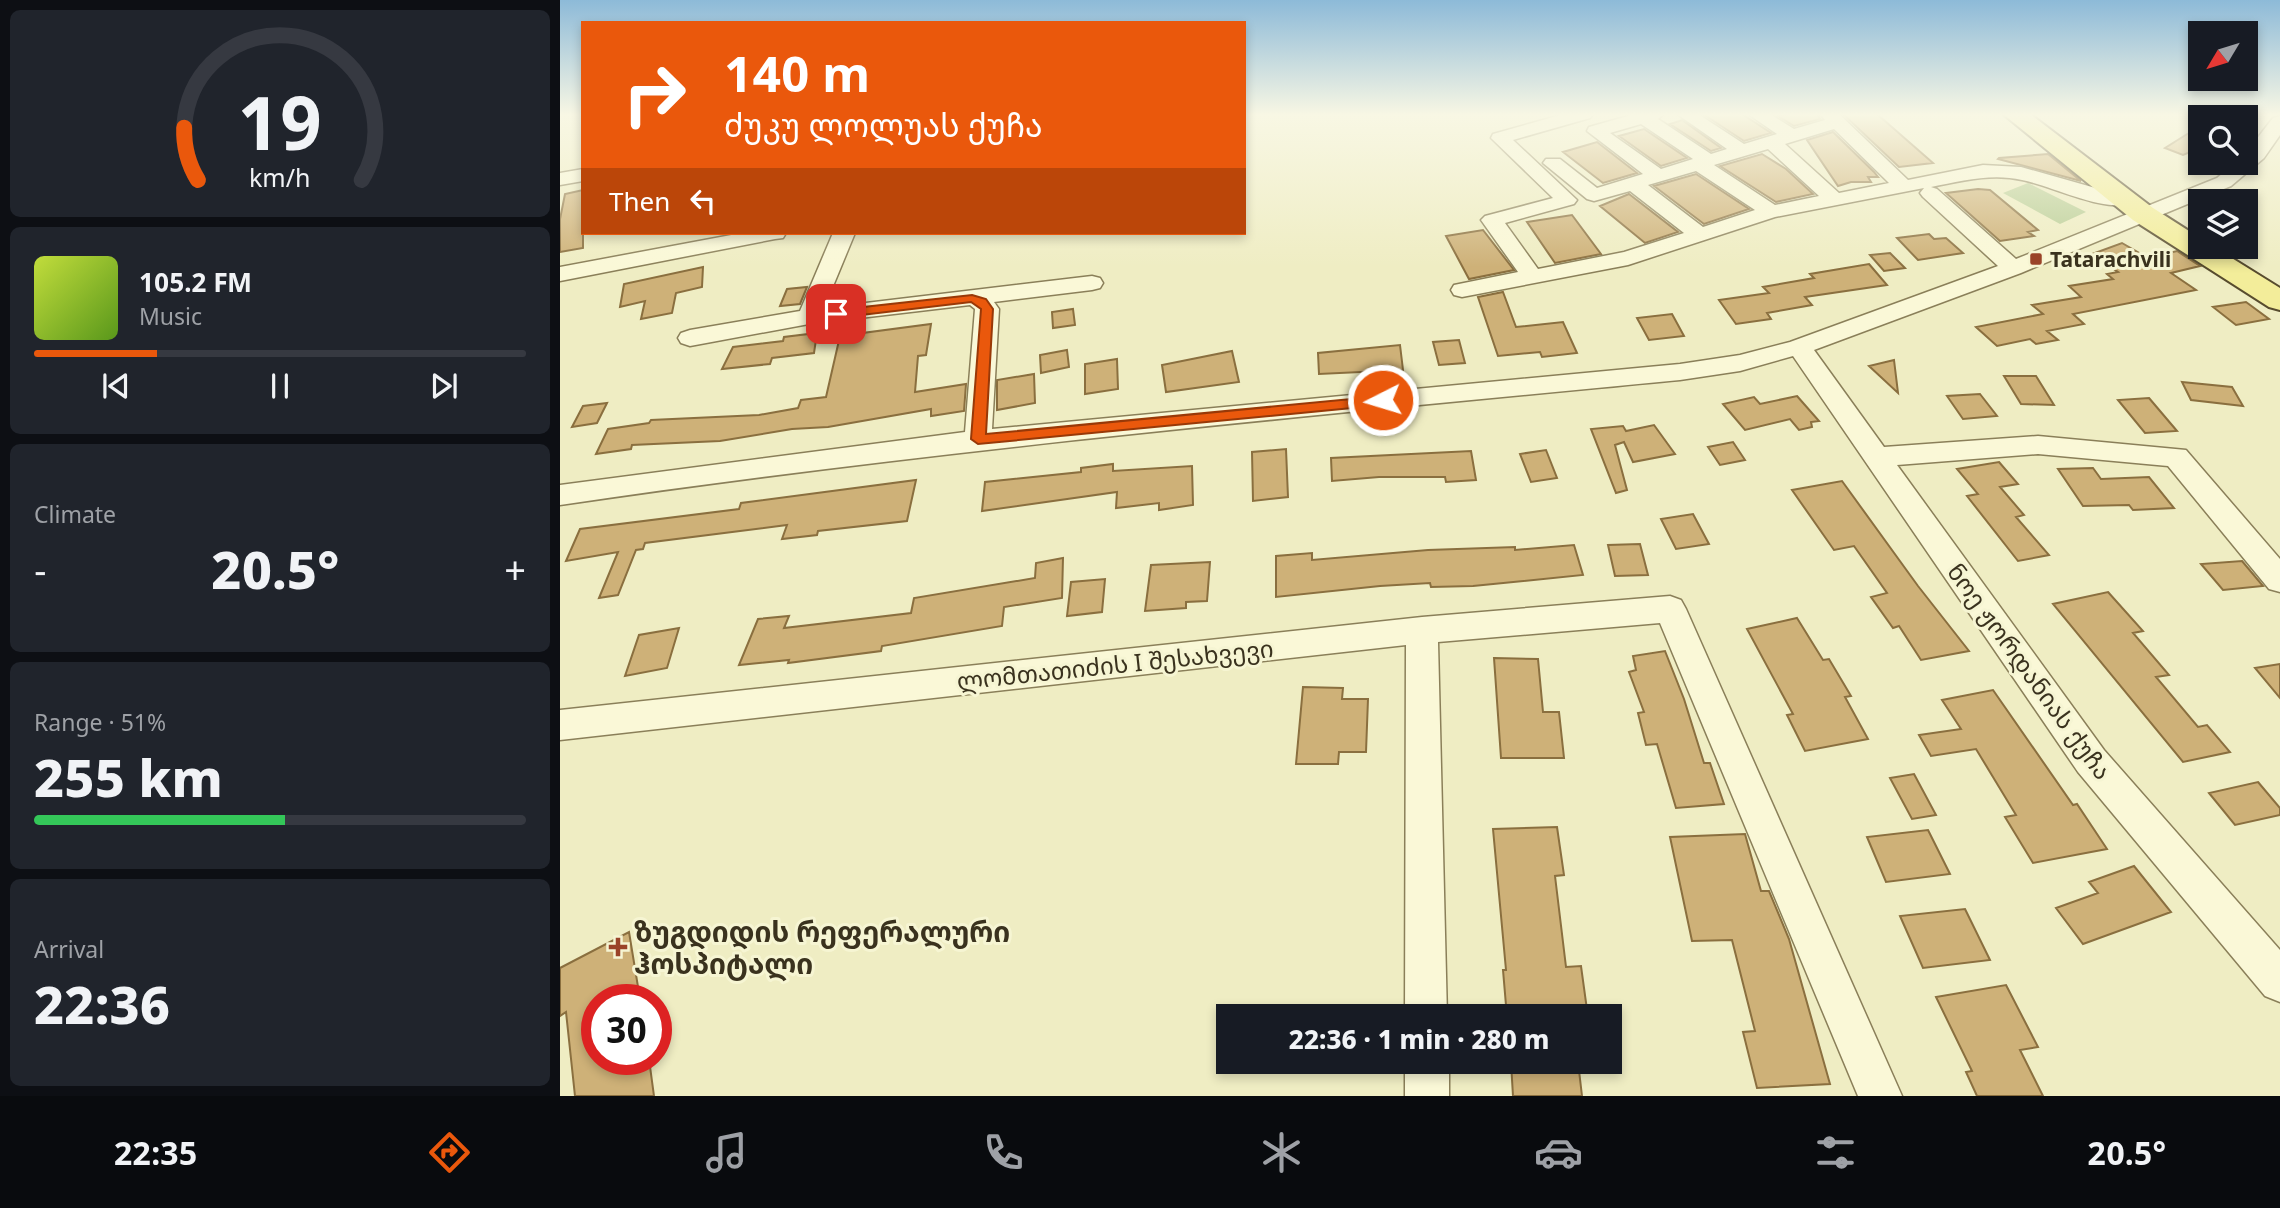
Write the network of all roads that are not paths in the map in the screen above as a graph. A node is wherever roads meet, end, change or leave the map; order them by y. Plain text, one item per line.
1 (1529, 165) edge
2 (1555, 165) edge
3 (1643, 165) edge
4 (1696, 165) edge
5 (1706, 165) edge
6 (1797, 165) edge
7 (1882, 165) edge
8 (2082, 165) edge
9 (2244, 165) edge
10 (581, 175) edge
11 (1658, 176) junction
12 (560, 179) edge
13 (1633, 183) junction
14 (1904, 187) junction
15 (1930, 193) dead end
16 (1833, 198) junction
17 (2139, 209) junction
18 (1771, 212) junction
19 (1699, 234) junction
20 (765, 235) edge
21 (843, 235) edge
22 (2013, 268) junction
23 (560, 274) edge
24 (1534, 278) junction
25 (1092, 283) dead end
26 (1462, 290) dead end
27 (972, 298) junction
28 (2280, 301) edge
29 (809, 317) junction
30 (690, 338) dead end
31 (1798, 346) junction
32 (978, 439) junction
33 (1877, 457) junction
34 (560, 495) edge
35 (2280, 580) edge
36 (1422, 630) junction
37 (560, 725) edge
38 (2280, 981) edge
39 (1426, 1004) edge
40 (1427, 1074) edge
41 (1427, 1096) edge
42 (1880, 1096) edge

1 - 24 street
2 - 13 street
3 - 11 street
4 - 11 street
5 - 18 street
6 - 16 street
7 - 14 street
8 - 17 main road
9 - 17 street
10 - 12 street
11 - 13 street
13 - 19 street
14 - 16 street
14 - 17 street
15 - 22 street
16 - 18 street
17 - 22 street
17 - 28 main road
18 - 19 street
19 - 24 street
20 - 23 street
21 - 29 street
22 - 31 street
24 - 26 street
25 - 27 street
27 - 29 street
27 - 32 street
29 - 30 street
31 - 32 street
31 - 33 street, ნოე ჟორდანიას ქუჩა
32 - 34 street
33 - 35 street
33 - 38 street, ნოე ჟორდანიას ქუჩა
36 - 37 street, ლომთათიძის I შესახვევი
36 - 39 street
36 - 42 street, ლომთათიძის I შესახვევი
40 - 41 street

